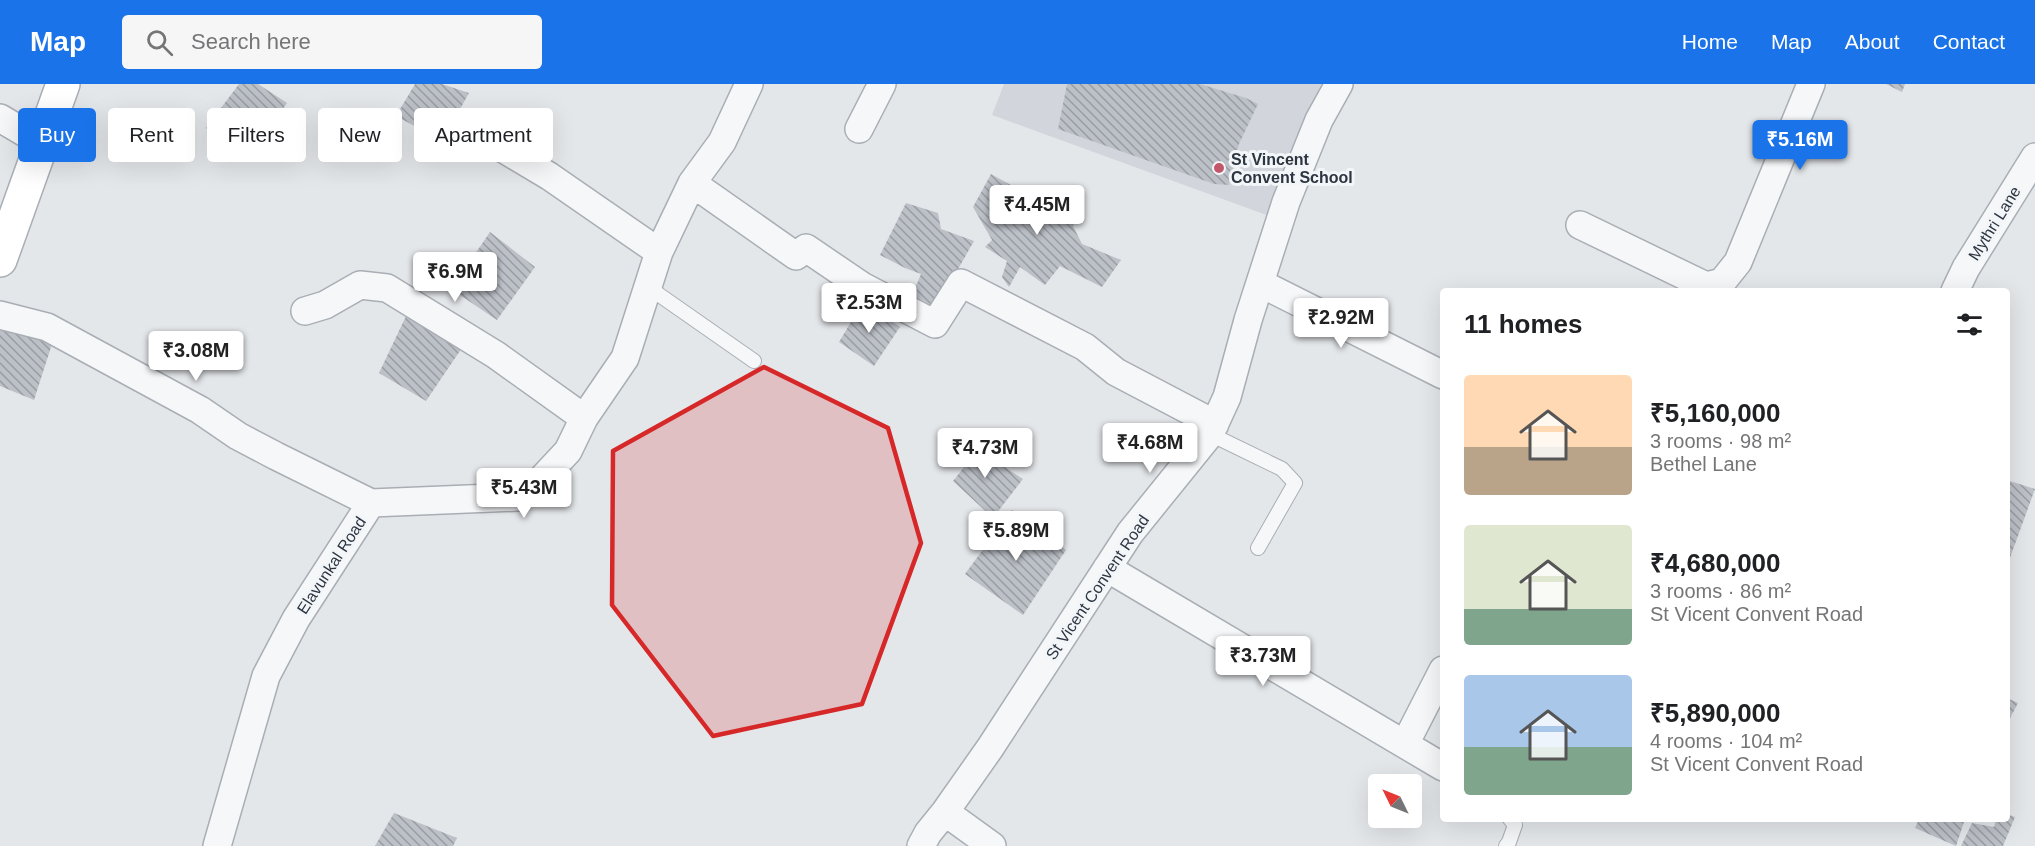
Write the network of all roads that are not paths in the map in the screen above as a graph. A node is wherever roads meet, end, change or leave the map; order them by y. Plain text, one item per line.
1 (63, 84) edge
2 (749, 84) edge
3 (882, 84) edge
4 (1339, 84) edge
5 (1811, 84) edge
6 (54, 108) edge
7 (0, 118) edge
8 (18, 129) edge
9 (859, 129) dead end
10 (2035, 157) edge
11 (35, 162) edge
12 (526, 162) edge
13 (692, 183) junction
14 (1580, 225) dead end
15 (659, 252) junction
16 (0, 260) edge
17 (1260, 283) junction
18 (648, 287) junction
19 (1956, 288) edge
20 (305, 311) dead end
21 (0, 315) edge
22 (754, 361) dead end
23 (1440, 373) edge
24 (584, 418) junction
25 (1212, 429) junction
26 (371, 502) junction
27 (1258, 548) dead end
28 (1107, 568) junction
29 (1440, 676) edge
30 (1405, 744) junction
31 (1440, 765) edge
32 (945, 812) junction
33 (1512, 822) edge
34 (217, 846) edge
35 (921, 846) edge
36 (992, 846) edge
37 (1506, 846) edge

1 - 6 street
2 - 13 street, Elavunkal Road
3 - 9 street
4 - 17 street, St Vicent Convent Road
5 - 14 street
7 - 8 street
10 - 19 street, Mythri Lane
11 - 16 street
12 - 15 street
13 - 15 street, Elavunkal Road
13 - 25 street
15 - 18 street, Elavunkal Road
17 - 23 street
17 - 25 street, St Vicent Convent Road
18 - 22 lane
18 - 24 street, Elavunkal Road
20 - 24 street
21 - 26 street
24 - 26 street, Elavunkal Road
25 - 27 lane
25 - 28 street, St Vicent Convent Road
26 - 34 street, Elavunkal Road
28 - 30 street
28 - 32 street, St Vicent Convent Road
29 - 30 street
30 - 31 street
32 - 35 street, St Vicent Convent Road
32 - 36 street
33 - 37 lane

